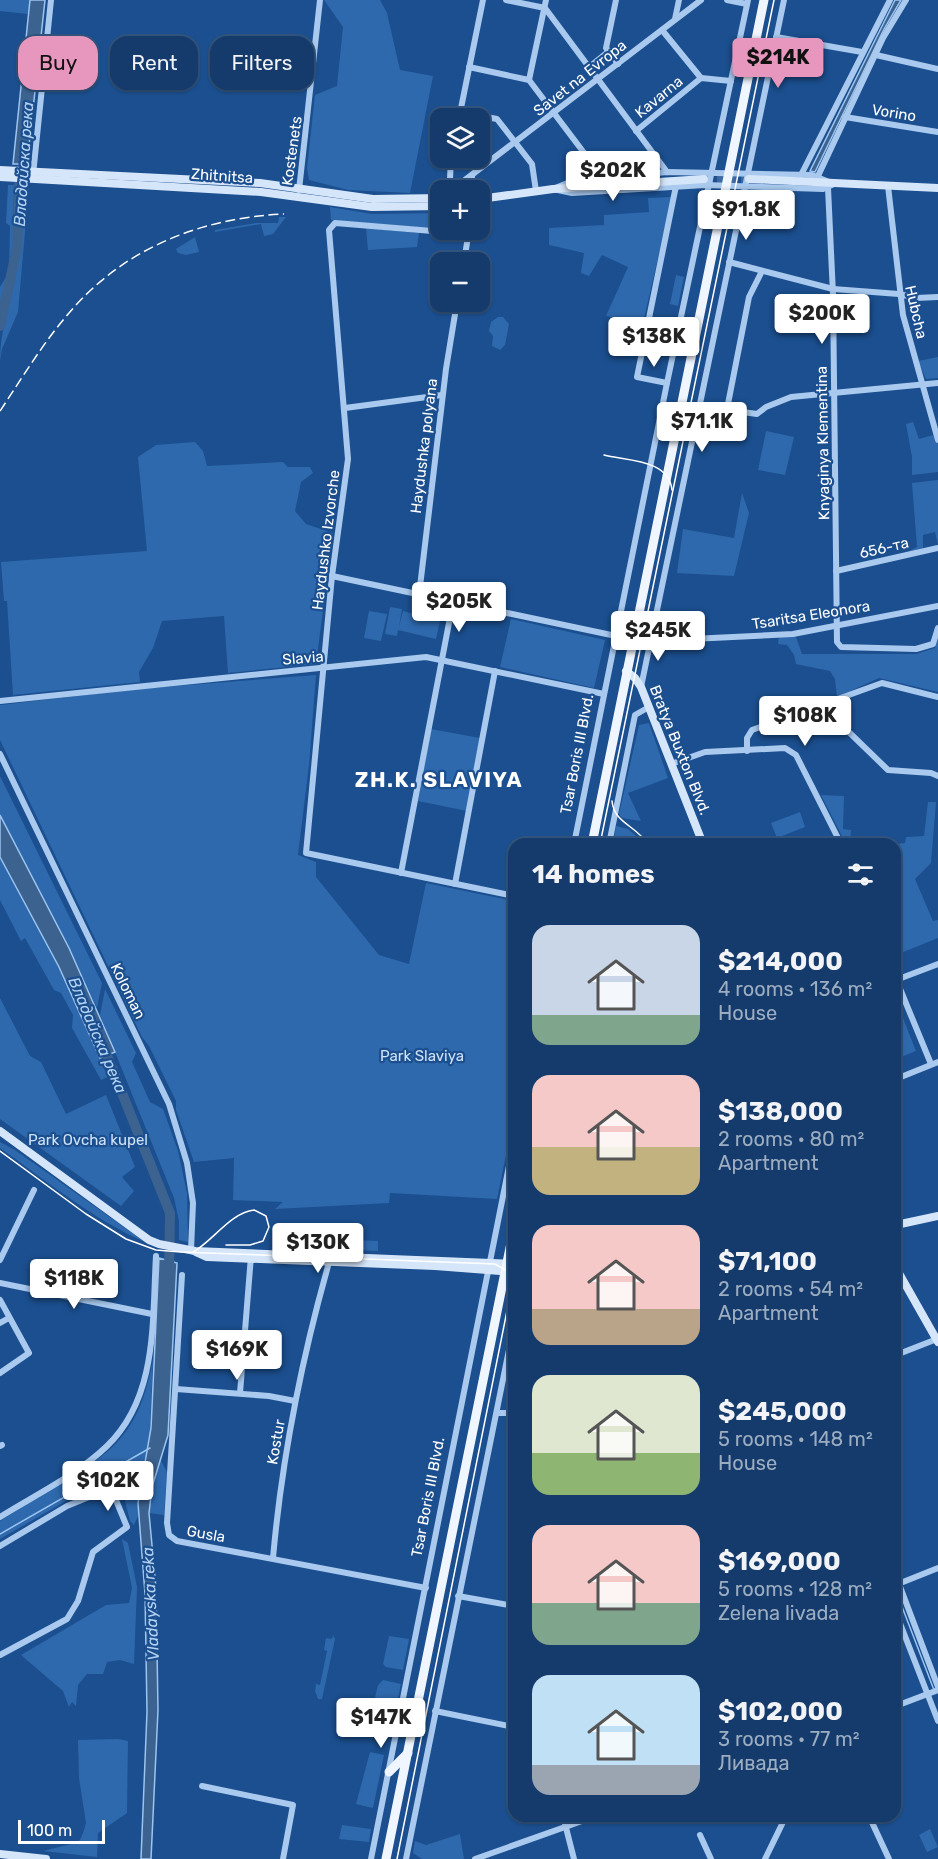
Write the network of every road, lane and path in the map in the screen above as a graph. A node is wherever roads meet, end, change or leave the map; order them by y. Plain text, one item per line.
1 (51, 0) edge
2 (320, 0) edge
3 (483, 0) edge
4 (506, 0) edge
5 (546, 0) edge
6 (616, 0) edge
7 (679, 0) edge
8 (701, 0) edge
9 (727, 0) edge
10 (764, 0) edge
11 (784, 0) edge
12 (890, 0) edge
13 (906, 0) edge
14 (748, 2) edge
15 (544, 8) junction
16 (675, 20) junction
17 (662, 30) junction
18 (776, 37) junction
19 (609, 51) junction
20 (862, 52) junction
21 (876, 55) junction
22 (618, 64) junction
23 (469, 67) junction
24 (588, 68) junction
25 (938, 69) edge
26 (701, 78) junction
27 (529, 80) junction
28 (597, 80) junction
29 (731, 81) junction
30 (460, 108) edge
31 (555, 113) junction
32 (845, 117) junction
33 (490, 118) edge
34 (636, 131) junction
35 (938, 132) edge
36 (516, 142) junction
37 (667, 172) junction
38 (712, 172) junction
39 (728, 172) junction
40 (4, 174) edge
41 (32, 174) junction
42 (473, 175) junction
43 (801, 175) junction
44 (818, 176) junction
45 (603, 178) junction
46 (747, 179) junction
47 (466, 180) edge
48 (471, 180) edge
49 (707, 182) junction
50 (676, 186) junction
51 (725, 186) junction
52 (831, 186) junction
53 (888, 186) junction
54 (937, 186) edge
55 (553, 189) junction
56 (536, 191) junction
57 (298, 193) junction
58 (430, 198) edge
59 (490, 198) edge
60 (430, 206) edge
61 (430, 229) edge
62 (729, 262) junction
63 (762, 271) junction
64 (833, 289) junction
65 (899, 294) junction
66 (938, 297) edge
67 (455, 312) edge
68 (667, 383) junction
69 (938, 383) edge
70 (924, 385) junction
71 (442, 395) junction
72 (834, 395) junction
73 (699, 406) junction
74 (345, 408) junction
75 (727, 409) junction
76 (938, 440) edge
77 (938, 548) edge
78 (836, 571) junction
79 (332, 576) junction
80 (419, 595) junction
81 (453, 602) junction
82 (938, 606) edge
83 (837, 625) junction
84 (938, 628) edge
85 (616, 636) junction
86 (650, 641) junction
87 (441, 660) junction
88 (322, 669) junction
89 (495, 671) junction
90 (626, 671) junction
91 (641, 687) junction
92 (604, 694) junction
93 (938, 697) edge
94 (0, 701) edge
95 (822, 706) junction
96 (649, 707) junction
97 (747, 750) junction
98 (0, 754) edge
99 (671, 764) junction
100 (938, 776) edge
101 (575, 838) edge
102 (593, 838) edge
103 (610, 838) edge
104 (701, 838) edge
105 (838, 838) edge
106 (401, 873) junction
107 (455, 884) junction
108 (508, 895) edge
109 (938, 964) edge
110 (901, 977) edge
111 (901, 991) edge
112 (938, 1062) edge
113 (931, 1064) junction
114 (901, 1076) edge
115 (0, 1131) edge
116 (508, 1174) edge
117 (34, 1190) dead end
118 (938, 1216) edge
119 (901, 1224) edge
120 (191, 1250) junction
121 (156, 1256) dead end
122 (251, 1256) junction
123 (331, 1259) junction
124 (0, 1260) edge
125 (491, 1266) junction
126 (508, 1268) edge
127 (182, 1275) dead end
128 (901, 1277) edge
129 (508, 1278) edge
130 (0, 1283) edge
131 (0, 1300) edge
132 (152, 1314) junction
133 (9, 1318) junction
134 (0, 1323) edge
135 (937, 1340) edge
136 (901, 1353) edge
137 (508, 1354) edge
138 (0, 1373) edge
139 (176, 1389) junction
140 (240, 1393) junction
141 (295, 1401) junction
142 (496, 1413) junction
143 (508, 1413) edge
144 (0, 1517) edge
145 (0, 1546) edge
146 (273, 1558) junction
147 (938, 1568) edge
148 (901, 1583) edge
149 (426, 1588) junction
150 (901, 1592) edge
151 (458, 1596) junction
152 (508, 1605) edge
153 (901, 1626) edge
154 (0, 1655) edge
155 (938, 1689) edge
156 (927, 1694) junction
157 (901, 1704) edge
158 (435, 1711) junction
159 (938, 1721) edge
160 (508, 1726) edge
161 (408, 1753) junction
162 (389, 1772) junction
163 (202, 1786) dead end
164 (564, 1822) edge
165 (581, 1822) edge
166 (783, 1822) edge
167 (872, 1822) edge
168 (566, 1828) junction
169 (700, 1835) dead end
170 (0, 1854) edge
171 (23, 1858) edge
172 (45, 1859) edge
173 (283, 1859) edge
174 (371, 1859) edge
175 (386, 1859) edge
176 (406, 1859) edge
177 (475, 1859) edge
178 (574, 1859) edge
179 (711, 1859) edge
180 (765, 1859) edge
181 (889, 1859) edge

1 - 41 street
2 - 57 street, Kostenets
3 - 23 street
4 - 15 street
5 - 15 street
6 - 19 street
7 - 16 street
8 - 16 street, Savet na Evropa
9 - 14 street
10 - 39 main road
11 - 18 street
12 - 20 street
13 - 21 street
14 - 29 street, Tsar Boris III Blvd.
15 - 24 street
15 - 27 street
16 - 17 street, Savet na Evropa
17 - 22 street, Savet na Evropa
17 - 26 street
18 - 20 street
18 - 46 street
19 - 22 street
19 - 24 street
20 - 43 street
21 - 25 street
21 - 32 street
22 - 28 street, Savet na Evropa
23 - 27 street
23 - 30 street
24 - 28 street
26 - 29 street, Kavarna
26 - 34 street, Kavarna
27 - 31 street
28 - 31 street, Savet na Evropa
28 - 34 street
29 - 38 street, Tsar Boris III Blvd.
31 - 36 street, Savet na Evropa
31 - 45 street
32 - 35 street, Vorino
32 - 44 street
33 - 36 street
34 - 37 street
36 - 42 street, Savet na Evropa
36 - 56 street
37 - 38 street
37 - 45 street
38 - 39 street
38 - 49 street, Tsar Boris III Blvd.
39 - 46 street
39 - 51 main road
40 - 41 street, Zhitnitsa
41 - 57 street, Zhitnitsa
42 - 47 street
42 - 48 street
43 - 44 street
43 - 46 street
44 - 52 street
45 - 55 street
46 - 51 street
46 - 52 street
46 - 62 street
49 - 50 street
49 - 51 street
49 - 55 street
49 - 68 street, Tsar Boris III Blvd.
50 - 55 street
50 - 68 street
51 - 90 main road
52 - 53 street
52 - 64 street, Knyaginya Klementina
53 - 54 street
53 - 65 street, Hubcha
55 - 56 street
56 - 59 street
57 - 58 street, Zhitnitsa
57 - 60 street, Zhitnitsa
61 - 74 street, Haydushko Izvorche
62 - 63 street
62 - 73 street
63 - 64 street
63 - 75 street
64 - 65 street
64 - 72 street, Knyaginya Klementina
65 - 66 street
65 - 70 street, Hubcha
67 - 71 street, Haydushka polyana
68 - 85 street, Tsar Boris III Blvd.
69 - 70 street
70 - 72 street
70 - 76 street, Hubcha
71 - 74 street
71 - 80 street, Haydushka polyana
72 - 75 street
72 - 78 street, Knyaginya Klementina
73 - 75 street
73 - 86 street
74 - 79 street, Haydushko Izvorche
77 - 78 street, 656-та
78 - 83 street, Knyaginya Klementina
79 - 80 street
79 - 88 street, Haydushko Izvorche
80 - 81 street
81 - 85 street
81 - 87 street
82 - 83 street, Tsaritsa Eleonora
83 - 84 street
83 - 86 street, Tsaritsa Eleonora
85 - 92 street, Tsar Boris III Blvd.
86 - 91 street
87 - 88 street, Slavia
87 - 89 street, Slavia
87 - 106 street
88 - 94 street, Slavia
88 - 106 street, Haydushko Izvorche
89 - 92 street, Slavia
89 - 107 street
90 - 91 street, Bratya Buxton Blvd.
90 - 102 main road
91 - 96 street, Bratya Buxton Blvd.
92 - 101 street, Tsar Boris III Blvd.
93 - 95 street
95 - 97 street
95 - 100 street
96 - 99 street, Bratya Buxton Blvd.
96 - 103 street
97 - 99 street
97 - 105 street
98 - 120 street, Koloman
99 - 104 street, Bratya Buxton Blvd.
106 - 107 street
107 - 108 street
109 - 110 street
111 - 113 street
112 - 113 street
113 - 114 street
115 - 120 street
116 - 125 street, Tsar Boris III Blvd.
117 - 124 street
118 - 119 street
120 - 122 street
121 - 132 street
122 - 123 street
122 - 140 street
123 - 125 street
123 - 141 street, Kostur
125 - 126 street
125 - 149 street, Tsar Boris III Blvd.
127 - 139 street, Gusla
128 - 135 street
129 - 161 main road, Tsar Boris III Blvd.
130 - 132 street
131 - 133 street
132 - 144 street
133 - 134 street
133 - 138 street
135 - 136 street
137 - 142 street
139 - 140 street
139 - 146 street, Gusla
140 - 141 street
141 - 146 street, Kostur
142 - 143 street
142 - 151 street
145 - 154 street
146 - 149 street, Gusla
147 - 148 street
149 - 162 street, Tsar Boris III Blvd.
150 - 155 street
151 - 152 street
151 - 158 street
153 - 156 street
155 - 156 street
156 - 157 street
156 - 159 street
158 - 160 street
158 - 176 street
161 - 162 main road
161 - 175 main road, Tsar Boris III Blvd.
162 - 174 street, Tsar Boris III Blvd.
163 - 173 street
164 - 168 street
165 - 168 street
166 - 180 street
167 - 181 street
168 - 177 street
168 - 178 street
169 - 179 street
170 - 171 street
171 - 172 street

